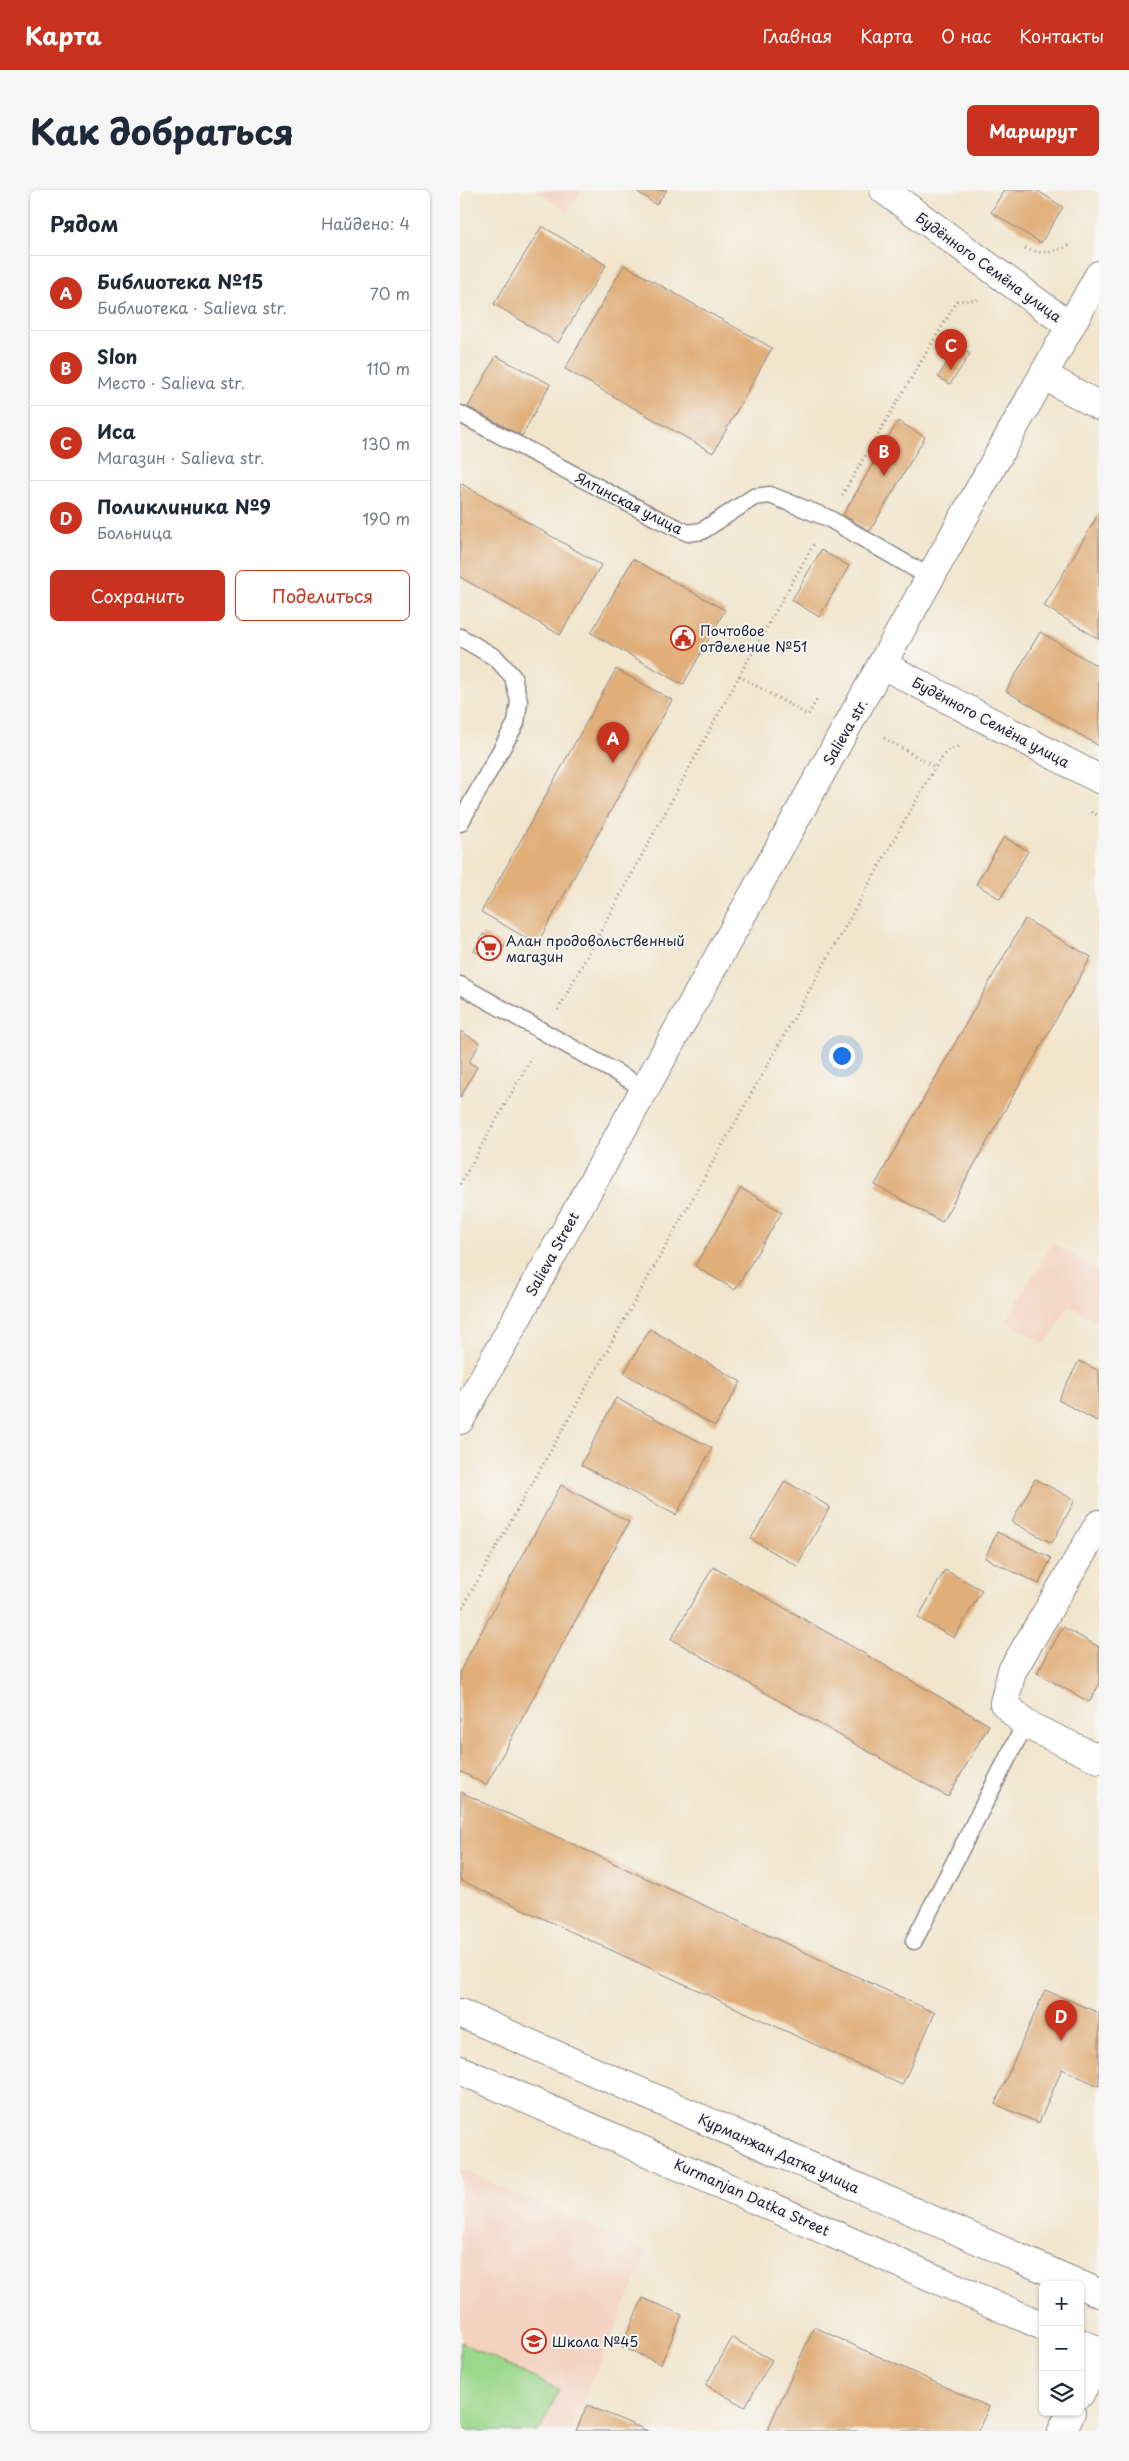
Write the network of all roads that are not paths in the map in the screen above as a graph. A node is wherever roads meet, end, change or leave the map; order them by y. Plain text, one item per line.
1 (884, 190) edge
2 (1099, 275) edge
3 (1070, 326) junction
4 (1043, 375) junction
5 (1099, 406) edge
6 (460, 414) edge
7 (931, 578) junction
8 (460, 637) edge
9 (883, 665) junction
10 (1099, 779) edge
11 (460, 823) edge
12 (460, 985) edge
13 (644, 1088) junction
14 (460, 1420) edge
15 (1099, 1524) edge
16 (1026, 1724) junction
17 (1099, 1759) edge
18 (914, 1941) dead end
19 (460, 2012) edge
20 (460, 2070) edge
21 (1099, 2293) edge
22 (1039, 2324) edge
23 (1084, 2345) edge
24 (1099, 2351) edge
25 (1099, 2356) edge
26 (1084, 2386) edge
27 (1069, 2416) edge
28 (1062, 2431) edge

1 - 3 main road, Будённого Семёна улица
2 - 3 main road
3 - 4 main road
4 - 5 main road
4 - 7 main road, Salieva str.
6 - 7 lane, Ялтинская улица
7 - 9 main road, Salieva str.
8 - 11 lane
9 - 10 main road, Будённого Семёна улица
9 - 13 main road, Salieva str.
12 - 13 lane
13 - 14 main road, Salieva Street
15 - 16 main road
16 - 17 main road
16 - 18 lane
19 - 21 main road, Курманжан Датка улица
20 - 22 main road, Kurmanjan Datka Street
23 - 24 main road
25 - 26 main road
27 - 28 main road

